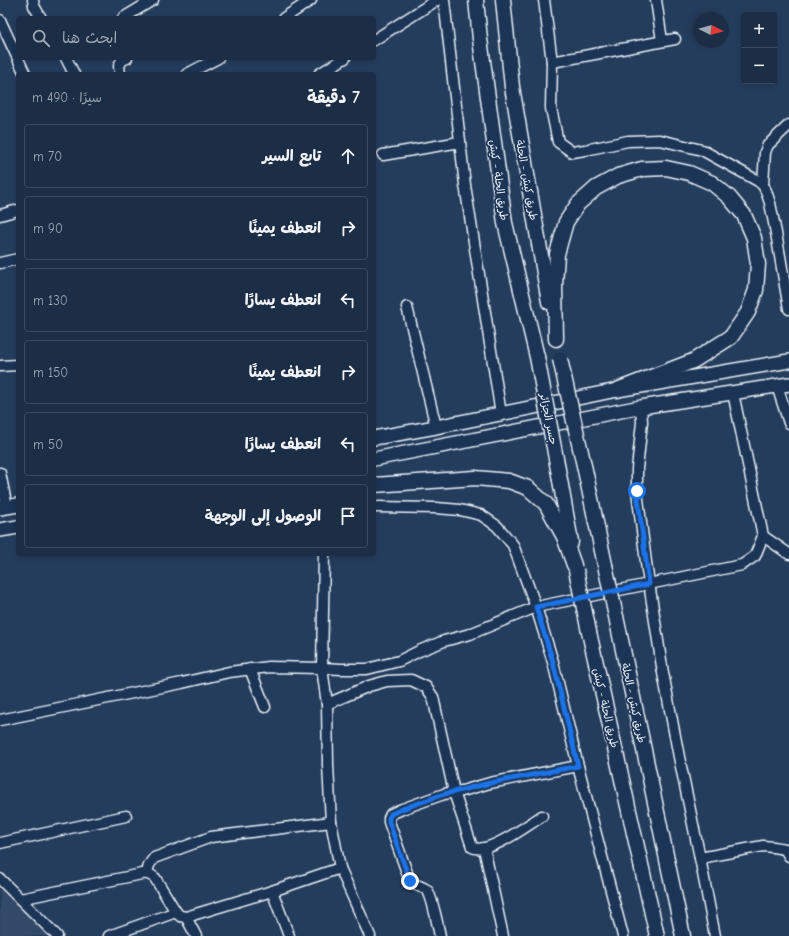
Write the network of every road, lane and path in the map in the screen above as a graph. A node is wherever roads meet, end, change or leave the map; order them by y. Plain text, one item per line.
1 (33, 0) edge
2 (153, 0) edge
3 (311, 0) edge
4 (438, 0) edge
5 (444, 0) edge
6 (476, 0) edge
7 (503, 0) edge
8 (544, 0) edge
9 (656, 0) edge
10 (40, 16) edge
11 (126, 16) edge
12 (287, 16) edge
13 (0, 20) edge
14 (376, 39) edge
15 (675, 39) dead end
16 (662, 41) junction
17 (16, 55) edge
18 (19, 60) edge
19 (67, 60) edge
20 (122, 60) edge
21 (214, 60) edge
22 (342, 60) edge
23 (552, 62) junction
24 (24, 72) edge
25 (73, 72) edge
26 (120, 72) edge
27 (191, 72) edge
28 (322, 72) edge
29 (789, 125) edge
30 (460, 142) junction
31 (383, 155) dead end
32 (763, 185) junction
33 (16, 211) edge
34 (0, 215) edge
35 (16, 259) edge
36 (0, 263) edge
37 (407, 307) dead end
38 (789, 308) edge
39 (556, 340) junction
40 (537, 358) joint
41 (789, 361) edge
42 (16, 365) edge
43 (0, 366) edge
44 (783, 385) edge
45 (617, 390) junction
46 (733, 393) junction
47 (641, 408) junction
48 (501, 414) junction
49 (789, 423) edge
50 (436, 427) junction
51 (376, 438) edge
52 (376, 459) edge
53 (0, 473) edge
54 (560, 480) joint
55 (376, 485) edge
56 (8, 507) edge
57 (376, 507) edge
58 (16, 527) edge
59 (0, 530) edge
60 (763, 536) junction
61 (789, 554) edge
62 (324, 556) edge
63 (575, 568) junction
64 (649, 584) junction
65 (536, 607) junction
66 (322, 668) junction
67 (250, 669) junction
68 (327, 704) junction
69 (265, 707) dead end
70 (0, 720) edge
71 (578, 766) junction
72 (454, 792) junction
73 (126, 816) dead end
74 (542, 816) dead end
75 (330, 822) junction
76 (0, 843) edge
77 (484, 848) junction
78 (789, 856) edge
79 (700, 858) junction
80 (340, 868) junction
81 (147, 873) junction
82 (0, 879) edge
83 (272, 891) junction
84 (20, 899) junction
85 (176, 912) junction
86 (186, 917) junction
87 (57, 936) edge
88 (109, 936) edge
89 (196, 936) edge
90 (289, 936) edge
91 (370, 936) edge
92 (440, 936) edge
93 (503, 936) edge
94 (623, 936) edge
95 (657, 936) edge
96 (683, 936) edge
97 (714, 936) edge

1 - 10 street
2 - 11 street
3 - 12 street
4 - 14 street
5 - 30 street
6 - 40 highway, طريق الحلة - كيش
7 - 39 highway, طريق كيش - الحلة
8 - 23 street
9 - 16 street
13 - 17 street
15 - 16 street
16 - 23 street
18 - 24 street
19 - 25 street
20 - 26 street
21 - 27 street
22 - 28 street
23 - 32 street
29 - 32 street
30 - 31 street
30 - 48 street
32 - 38 street
33 - 34 street
35 - 36 street
37 - 50 street
39 - 45 highway
39 - 96 highway, طريق كيش - الحلة, bridge
40 - 54 highway, جسر الجزائر, bridge
41 - 45 main road
42 - 43 street
44 - 46 main road
44 - 49 street
45 - 48 main road
46 - 47 main road
46 - 60 street
47 - 52 main road
47 - 64 street
48 - 50 main road
50 - 51 main road
53 - 56 street
54 - 63 highway, طريق الحلة - كيش
55 - 63 highway
57 - 65 street
58 - 59 main road
60 - 61 street
60 - 64 street
62 - 66 street
63 - 95 highway, طريق الحلة - كيش, bridge
64 - 65 street
64 - 79 street
65 - 66 street
65 - 71 street
66 - 67 street
66 - 68 street
67 - 69 street
67 - 70 street
68 - 72 street
68 - 75 street
71 - 72 street
71 - 94 street
72 - 77 street
72 - 92 street
73 - 76 street
74 - 77 street
75 - 80 street
75 - 81 street
77 - 93 street
78 - 79 street
79 - 97 street
80 - 83 street
80 - 91 street
81 - 84 street
81 - 85 street
82 - 84 street
83 - 86 street
83 - 90 street
84 - 87 street
85 - 86 street
85 - 88 street
86 - 89 street

